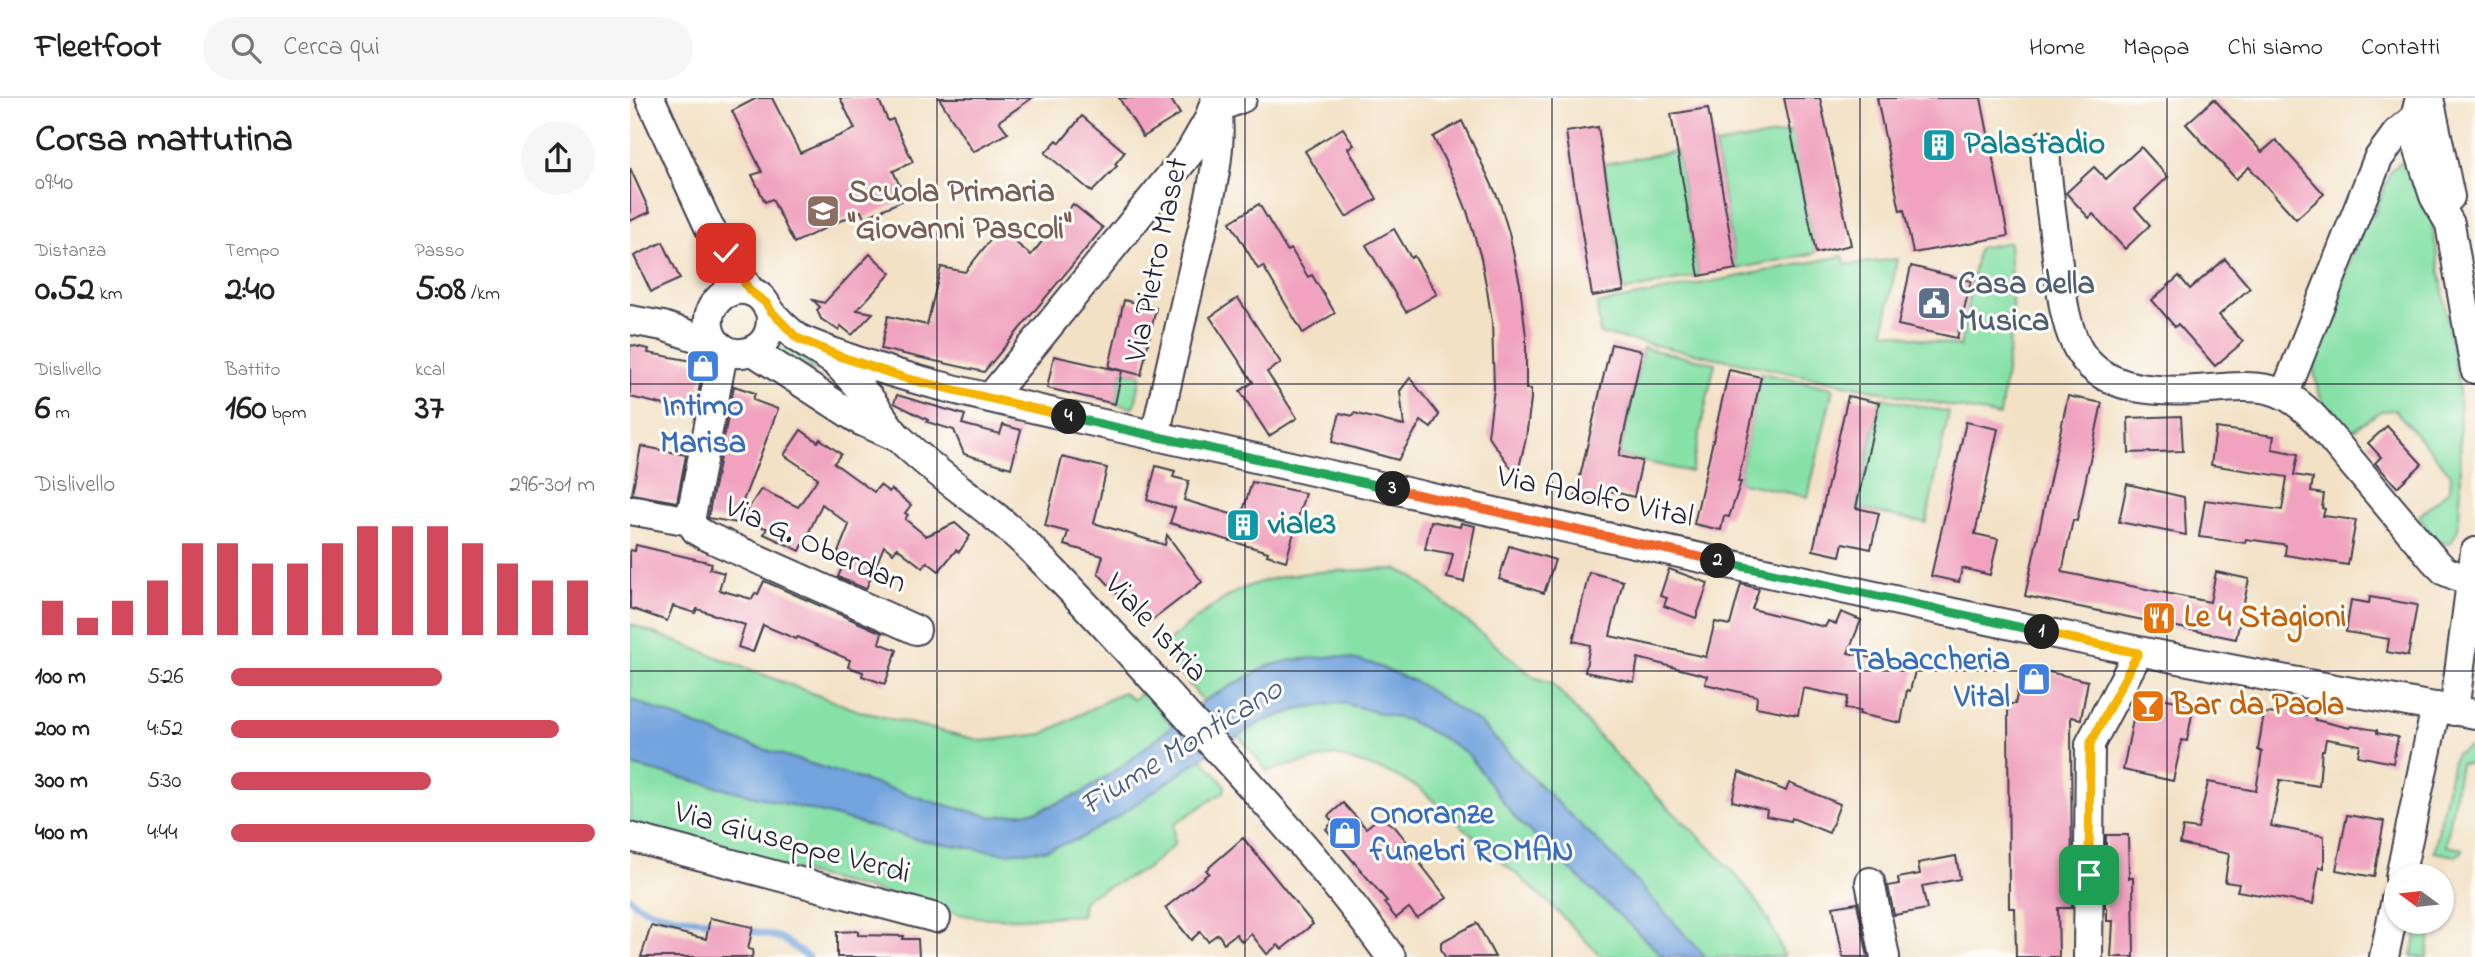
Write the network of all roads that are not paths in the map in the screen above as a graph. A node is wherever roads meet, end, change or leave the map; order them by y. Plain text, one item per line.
1 (650, 98) edge
2 (1223, 100) edge
3 (2421, 105) edge
4 (2045, 145) dead end
5 (1168, 181) junction
6 (1210, 196) junction
7 (709, 227) junction
8 (750, 291) junction
9 (771, 311) junction
10 (630, 320) edge
11 (718, 328) junction
12 (797, 338) junction
13 (760, 356) junction
14 (2475, 369) edge
15 (908, 379) junction
16 (851, 381) junction
17 (2285, 393) junction
18 (990, 398) junction
19 (1155, 436) junction
20 (898, 437) junction
21 (630, 510) edge
22 (690, 521) junction
23 (2475, 552) edge
24 (2471, 582) junction
25 (916, 630) dead end
26 (2138, 653) junction
27 (2455, 711) edge
28 (630, 837) edge
29 (2404, 864) edge
30 (1870, 882) dead end
31 (936, 918) dead end
32 (2389, 934) edge
33 (1391, 957) edge
34 (1885, 957) edge
35 (2088, 957) edge
36 (2384, 957) edge

1 - 7 street, Viale Istria
2 - 5 street
2 - 6 street, Via Pietro Maset
3 - 14 street
3 - 17 street
4 - 17 street
5 - 6 street
5 - 18 street
6 - 19 street, Via Pietro Maset
7 - 8 street, Viale Istria
7 - 11 street, Viale Istria
8 - 9 street, Viale Istria
8 - 11 street
9 - 12 street, Viale Istria
9 - 13 street
10 - 11 street
11 - 13 street, Viale Istria
11 - 22 street, Via G. Oberdan
12 - 15 street, Via Adolfo Vital
12 - 16 street, Viale Istria
13 - 16 street, Viale Istria
13 - 20 street, Viale Istria
15 - 16 street, Via Adolfo Vital
15 - 18 street, Via Adolfo Vital
15 - 20 street
16 - 20 street, Viale Istria
17 - 24 street
18 - 19 street, Via Adolfo Vital
19 - 26 street, Via Adolfo Vital
20 - 33 street, Viale Istria
21 - 22 street, Via G. Oberdan
22 - 25 street, Via G. Oberdan
23 - 24 street
24 - 27 street
26 - 27 street, Via Adolfo Vital
26 - 35 street
27 - 29 street
28 - 31 street, Via Giuseppe Verdi
30 - 34 street
32 - 36 street

